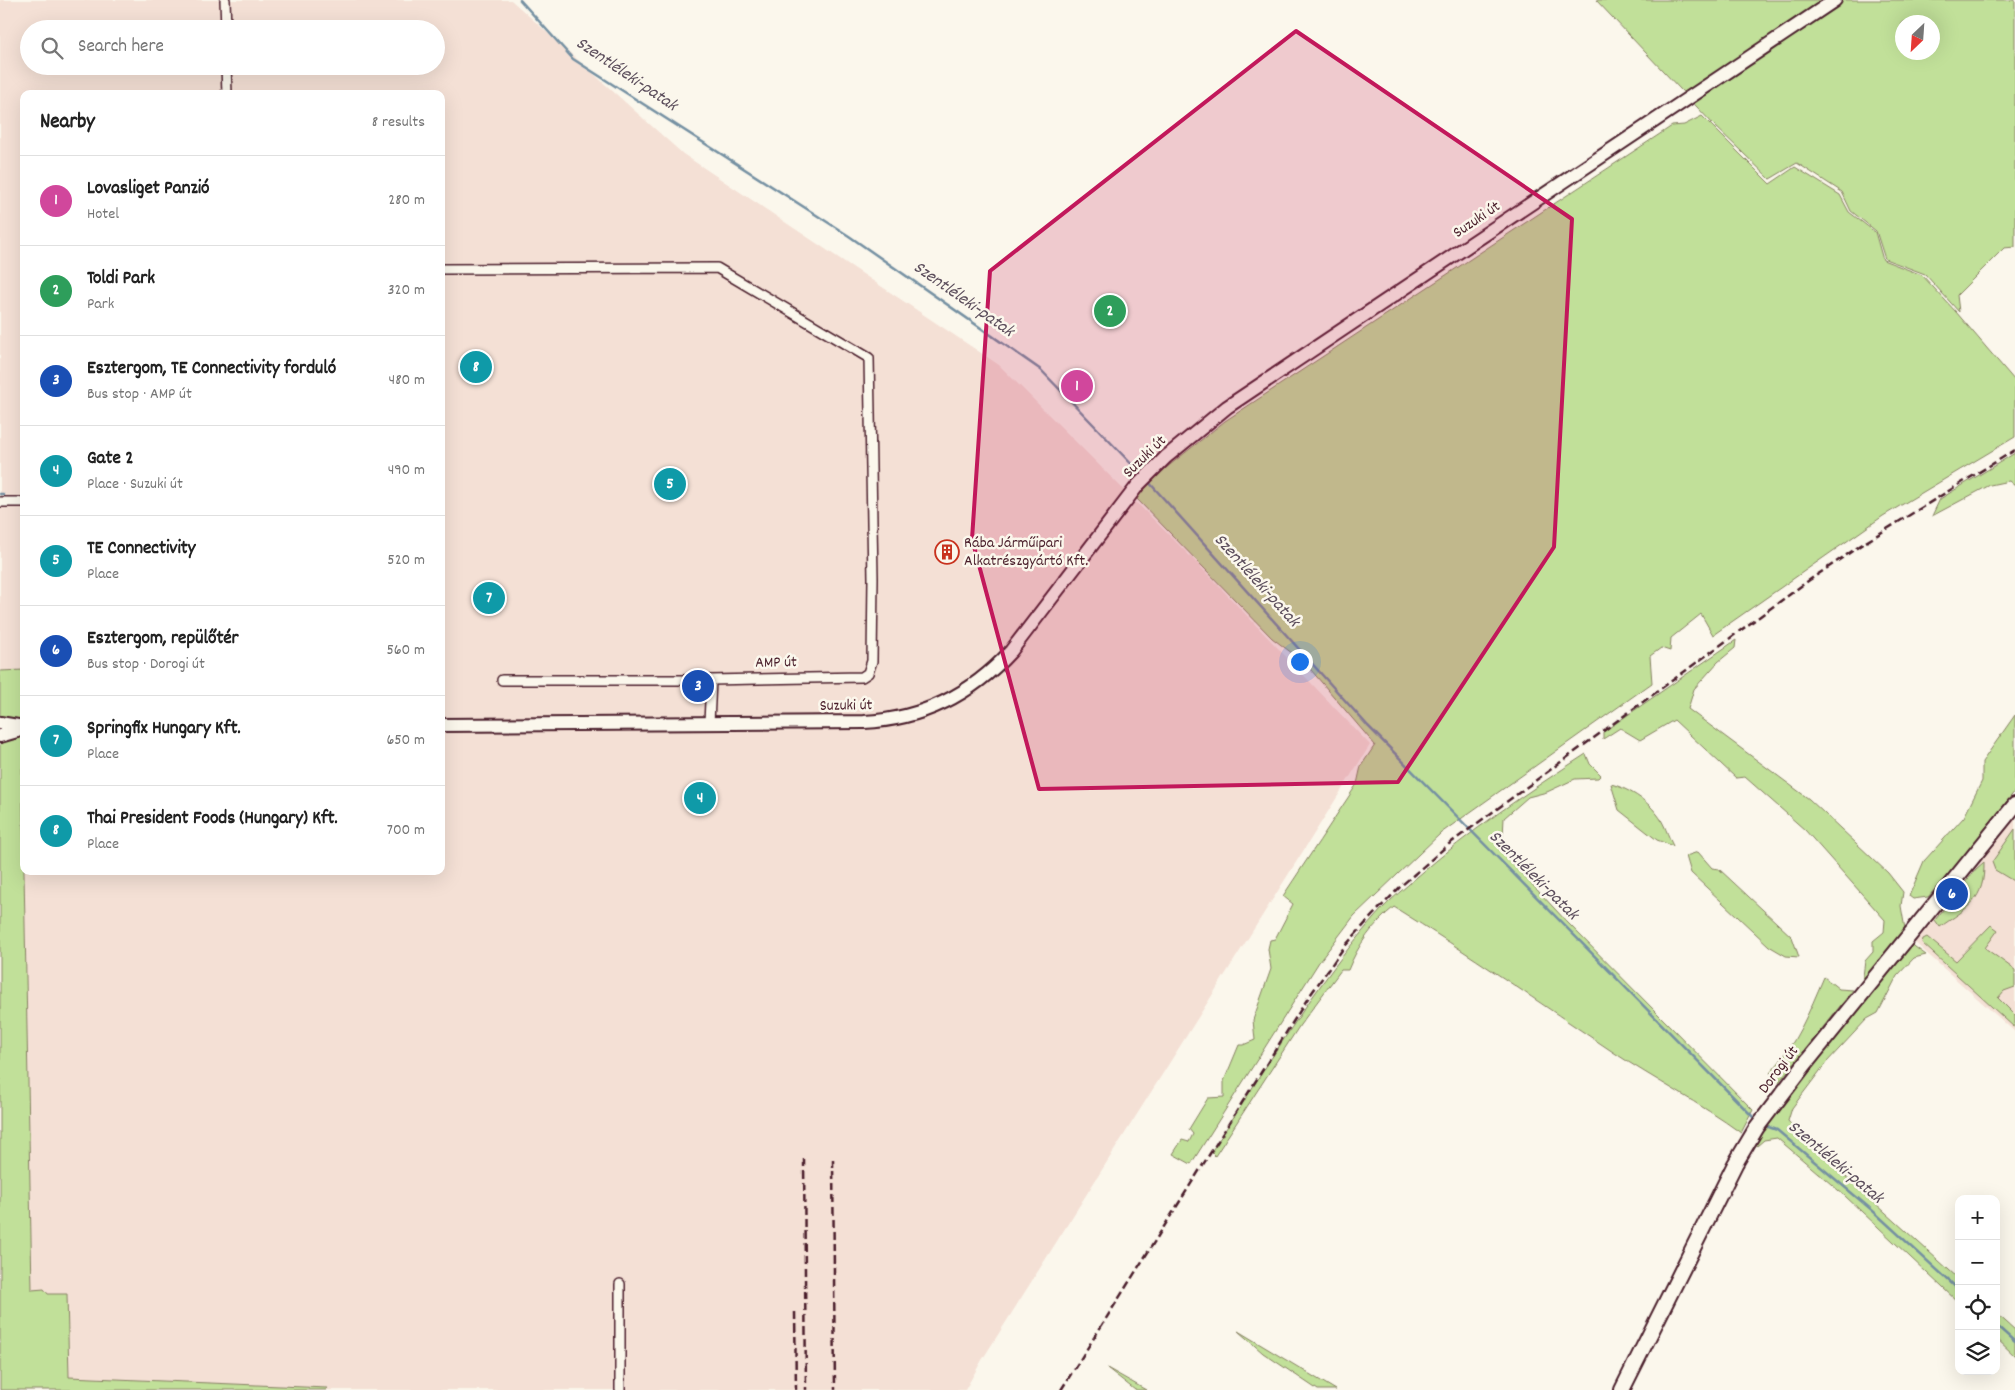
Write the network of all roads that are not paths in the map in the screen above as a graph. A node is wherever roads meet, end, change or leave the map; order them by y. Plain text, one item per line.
1 (225, 0) edge
2 (1835, 0) edge
3 (226, 20) edge
4 (226, 75) edge
5 (227, 90) edge
6 (445, 269) edge
7 (0, 502) edge
8 (20, 502) edge
9 (502, 680) dead end
10 (711, 680) junction
11 (0, 723) edge
12 (710, 724) junction
13 (445, 725) edge
14 (20, 727) edge
15 (20, 729) edge
16 (0, 736) edge
17 (2015, 805) edge
18 (620, 1284) dead end
19 (620, 1390) edge
20 (1622, 1390) edge

1 - 3 street
2 - 12 main road, Suzuki út
4 - 5 street
6 - 10 street, AMP út
7 - 8 street
9 - 10 street, AMP út
10 - 12 street
11 - 14 main road
12 - 13 main road, Suzuki út
15 - 16 main road
17 - 20 main road, Dorogi út
18 - 19 street

